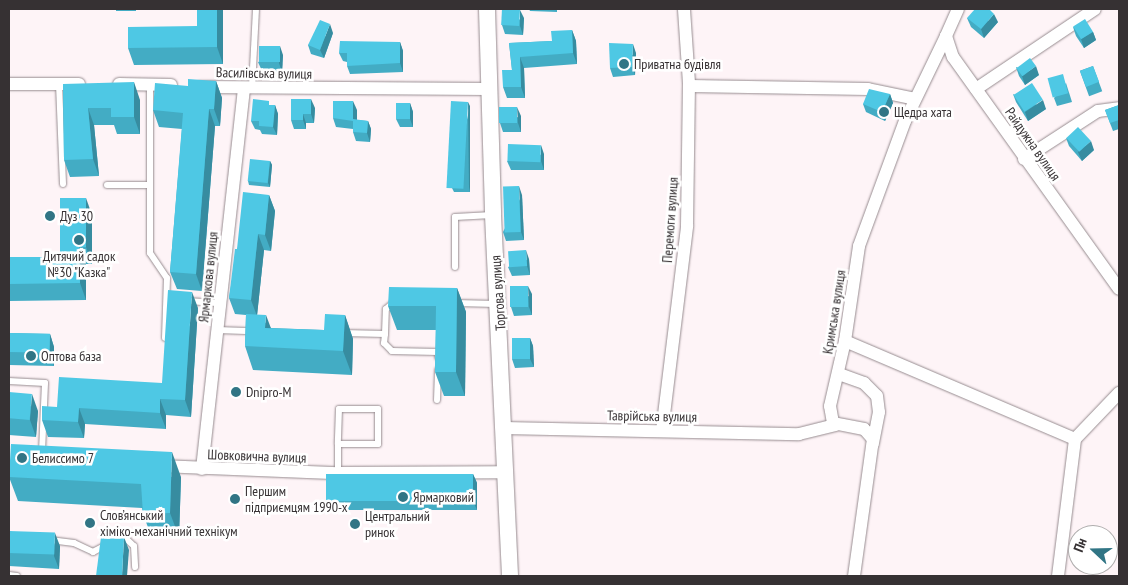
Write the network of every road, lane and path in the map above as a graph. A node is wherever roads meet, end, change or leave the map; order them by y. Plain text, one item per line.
1 (256, 9) edge
2 (487, 9) edge
3 (684, 9) edge
4 (958, 9) edge
5 (1095, 9) edge
6 (946, 36) junction
7 (9, 84) edge
8 (59, 84) junction
9 (150, 85) junction
10 (689, 86) junction
11 (248, 88) junction
12 (488, 89) junction
13 (976, 89) junction
14 (915, 100) junction
15 (1119, 108) edge
16 (1024, 159) junction
17 (63, 184) dead end
18 (107, 185) dead end
19 (150, 185) junction
20 (493, 215) junction
21 (455, 267) dead end
22 (1119, 289) edge
23 (167, 299) junction
24 (402, 302) edge
25 (220, 303) junction
26 (450, 303) edge
27 (500, 304) junction
28 (217, 330) junction
29 (266, 331) edge
30 (335, 333) edge
31 (385, 334) junction
32 (845, 341) junction
33 (165, 345) edge
34 (838, 374) junction
35 (9, 381) edge
36 (1119, 393) edge
37 (437, 400) dead end
38 (830, 406) junction
39 (836, 425) junction
40 (504, 428) junction
41 (662, 431) junction
42 (799, 434) junction
43 (1075, 439) junction
44 (338, 444) junction
45 (873, 445) junction
46 (25, 456) edge
47 (47, 458) joint
48 (146, 465) edge
49 (202, 469) junction
50 (505, 472) junction
51 (338, 473) junction
52 (46, 540) edge
53 (135, 567) dead end
54 (9, 575) edge
55 (17, 576) edge
56 (510, 576) edge
57 (854, 576) edge
58 (1058, 576) edge

1 - 11 lane
2 - 12 street, Торгова вулиця
3 - 10 street, Перемоги вулиця
4 - 6 street
5 - 13 street
6 - 13 street, Райдужна вулиця
6 - 14 street, Кримська вулиця
7 - 8 street, Василівська вулиця
8 - 9 street, Василівська вулиця
8 - 17 lane
9 - 11 street, Василівська вулиця
9 - 19 lane
10 - 14 street
10 - 41 street, Перемоги вулиця
11 - 12 street, Василівська вулиця
11 - 25 street, Ярмаркова вулиця
12 - 20 street, Торгова вулиця
13 - 16 street, Райдужна вулиця
14 - 32 street, Кримська вулиця
15 - 16 street
16 - 22 street, Райдужна вулиця
18 - 19 lane
19 - 23 lane
20 - 21 lane
20 - 27 street, Торгова вулиця
23 - 25 lane
23 - 33 lane
24 - 31 lane
25 - 28 street, Ярмаркова вулиця
26 - 27 lane
27 - 40 street, Торгова вулиця
28 - 29 lane
28 - 49 street, Ярмаркова вулиця
30 - 31 lane
31 - 37 lane
32 - 34 street, Кримська вулиця
32 - 43 street
34 - 38 street, Кримська вулиця
34 - 45 street
35 - 47 lane
36 - 43 street
38 - 39 street
38 - 42 street
39 - 42 street, Таврійська вулиця
39 - 45 street
40 - 41 street, Таврійська вулиця
40 - 50 street, Торгова вулиця
41 - 42 street, Таврійська вулиця
43 - 58 street
44 - 44 lane
44 - 51 lane
45 - 57 street
46 - 47 street
48 - 49 street, Шовковична вулиця
49 - 51 street, Шовковична вулиця
50 - 51 street, Шовковична вулиця
50 - 56 street, Торгова вулиця
52 - 53 lane
54 - 55 lane

